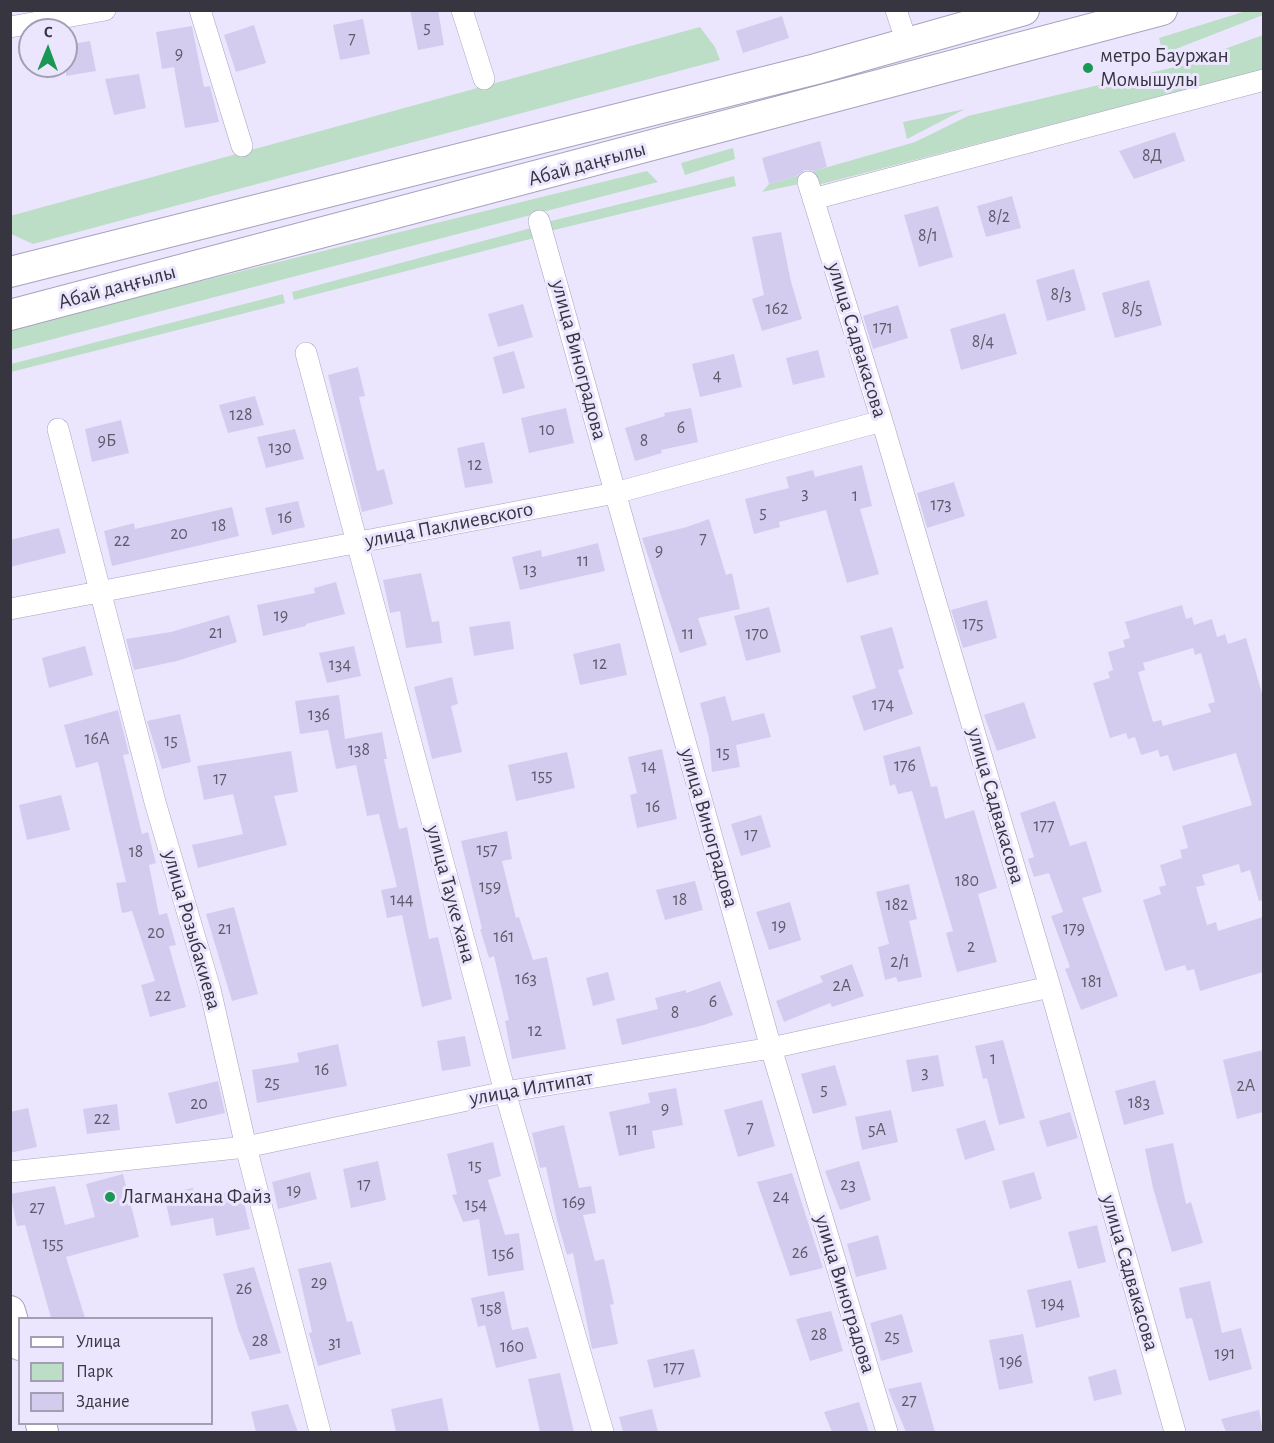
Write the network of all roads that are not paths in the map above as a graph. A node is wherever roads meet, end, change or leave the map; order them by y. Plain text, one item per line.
1 (105, 10) edge
2 (200, 10) edge
3 (462, 10) edge
4 (896, 10) edge
5 (1024, 10) edge
6 (1162, 10) edge
7 (10, 27) edge
8 (907, 44) junction
9 (484, 79) dead end
10 (1263, 80) edge
11 (242, 146) dead end
12 (539, 221) dead end
13 (10, 272) edge
14 (10, 315) edge
15 (306, 353) dead end
16 (882, 421) junction
17 (58, 429) dead end
18 (615, 493) junction
19 (357, 543) junction
20 (102, 593) junction
21 (10, 609) edge
22 (1050, 987) junction
23 (771, 1048) junction
24 (505, 1092) junction
25 (246, 1147) junction
26 (10, 1173) edge
27 (10, 1311) edge
28 (18, 1338) edge
29 (320, 1432) edge
30 (603, 1432) edge
31 (887, 1432) edge
32 (1175, 1432) edge

1 - 7 street
2 - 11 street
3 - 9 street
4 - 8 street
5 - 8 main road, Абай даңғылы
6 - 14 main road, Абай даңғылы
8 - 13 main road, Абай даңғылы
10 - 16 street, улица Садвакасова
12 - 18 street, улица Виноградова
15 - 19 street, улица Тауке хана
16 - 18 street, улица Паклиевского
16 - 22 street, улица Садвакасова
17 - 20 street, улица Розыбакиева
18 - 19 street, улица Паклиевского
18 - 23 street, улица Виноградова
19 - 20 street, улица Паклиевского
19 - 24 street, улица Тауке хана
20 - 21 street, улица Паклиевского
20 - 25 street, улица Розыбакиева
22 - 23 street, улица Илтипат
22 - 32 street, улица Садвакасова
23 - 24 street, улица Илтипат
23 - 31 street, улица Виноградова
24 - 25 street, улица Илтипат
24 - 30 street, улица Тауке хана
25 - 26 street, улица Илтипат
25 - 29 street, улица Розыбакиева
27 - 28 main road

